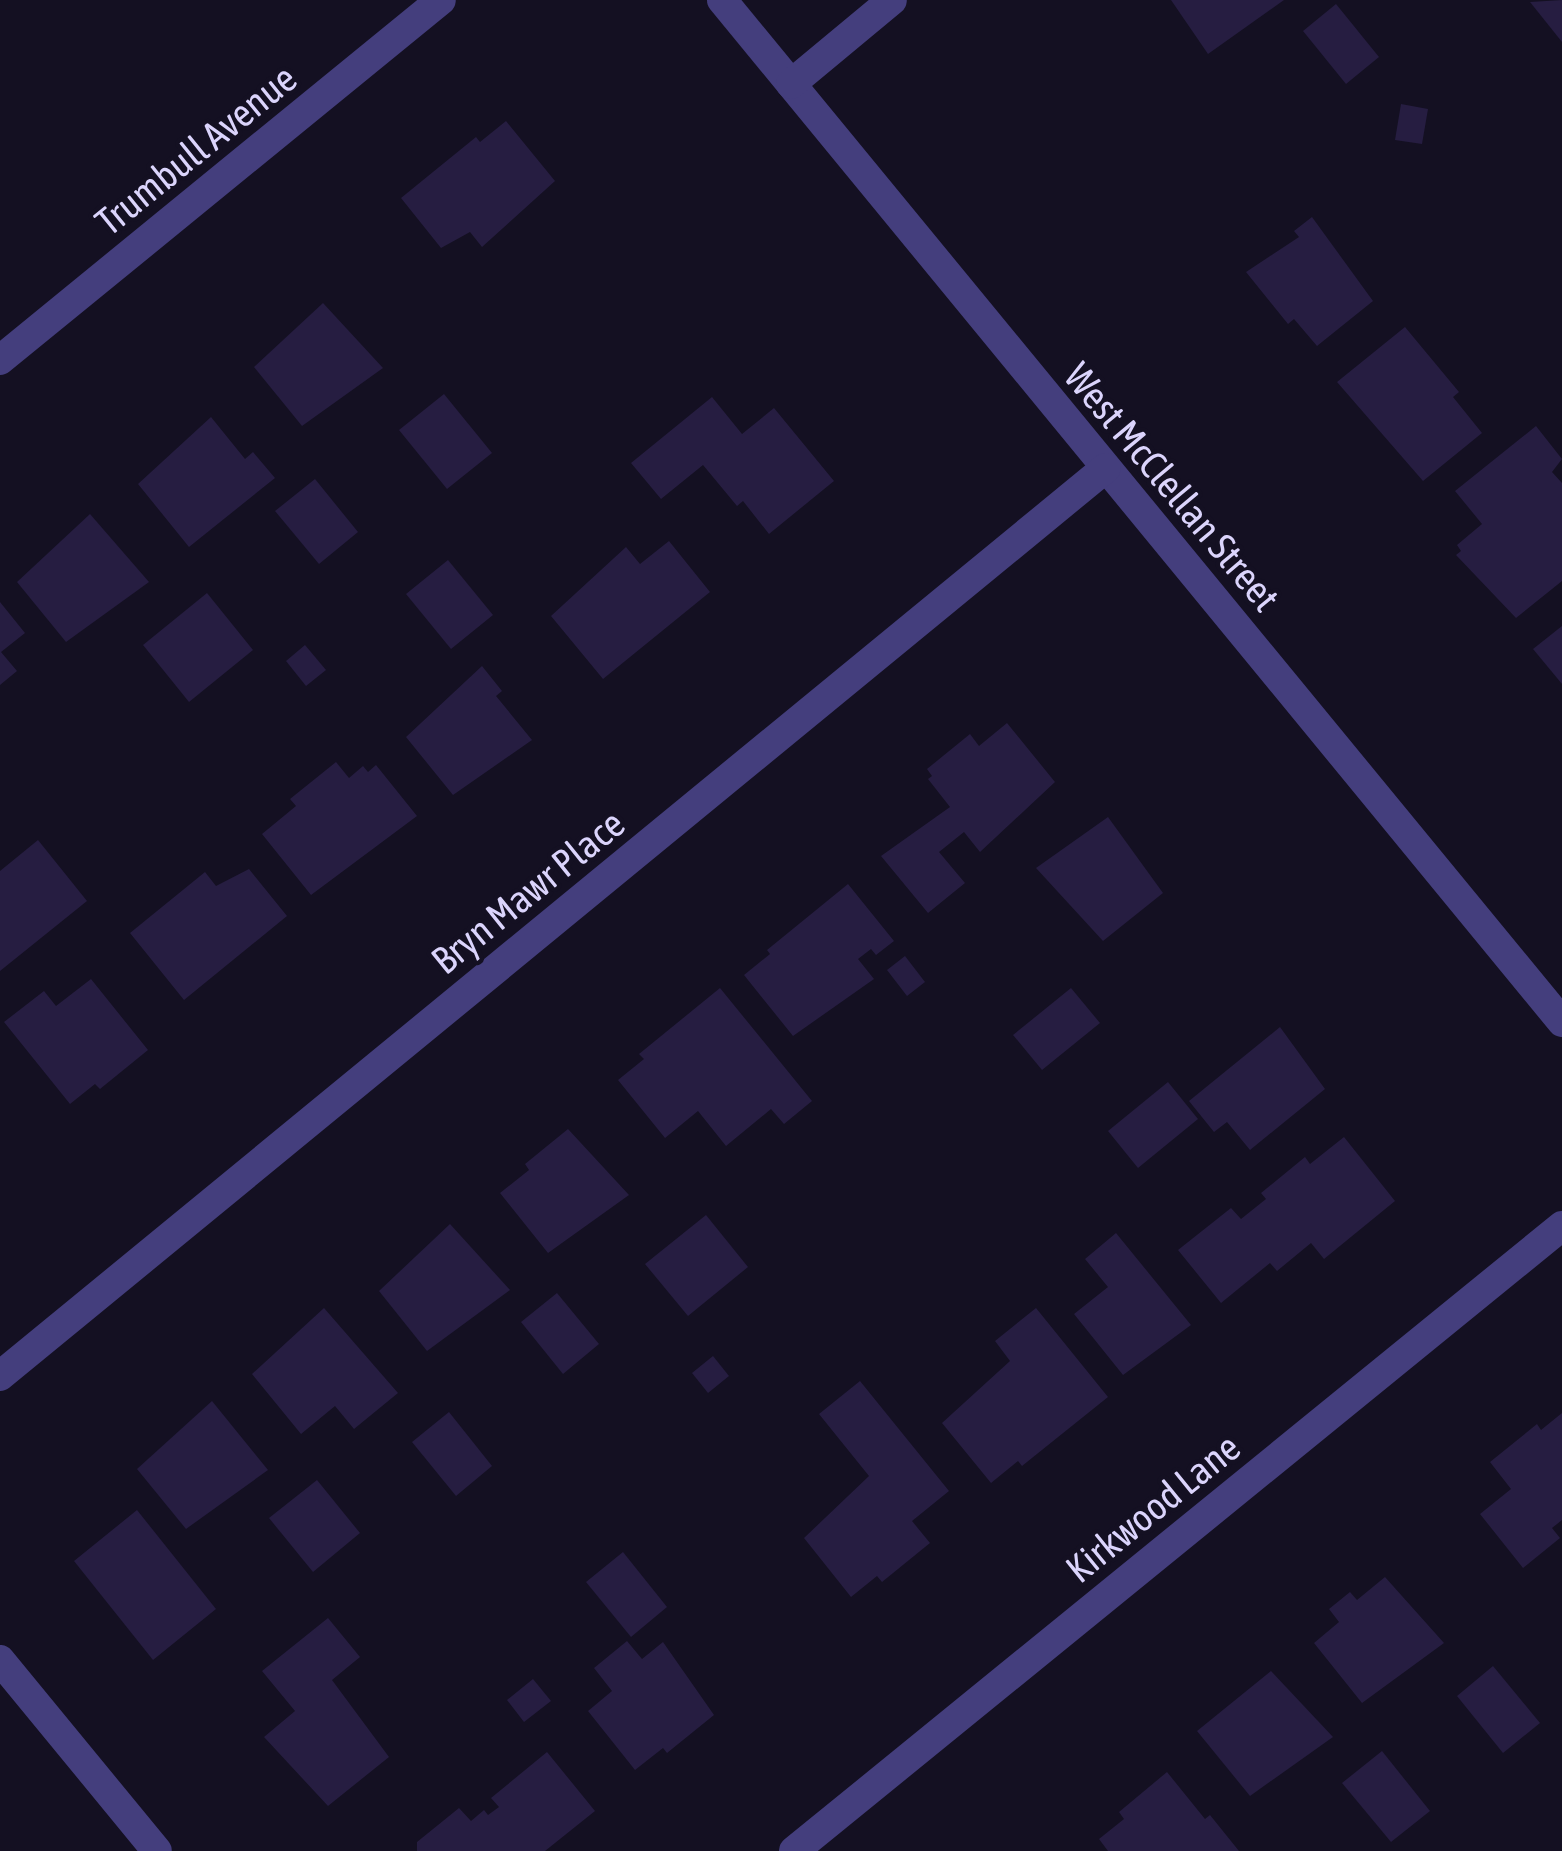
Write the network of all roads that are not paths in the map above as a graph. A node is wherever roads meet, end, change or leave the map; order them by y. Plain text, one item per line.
1 (441, 0) edge
2 (722, 0) edge
3 (892, 0) edge
4 (791, 84) junction
5 (0, 361) edge
6 (1106, 468) junction
7 (1562, 1022) edge
8 (1562, 1226) edge
9 (0, 1376) edge
10 (0, 1660) edge
11 (157, 1851) edge
12 (794, 1851) edge

1 - 5 street, Trumbull Avenue
2 - 4 street, West McClellan Street
3 - 4 street
4 - 6 street, West McClellan Street
6 - 7 street, West McClellan Street
6 - 9 street, Bryn Mawr Place
8 - 12 street, Kirkwood Lane
10 - 11 street

